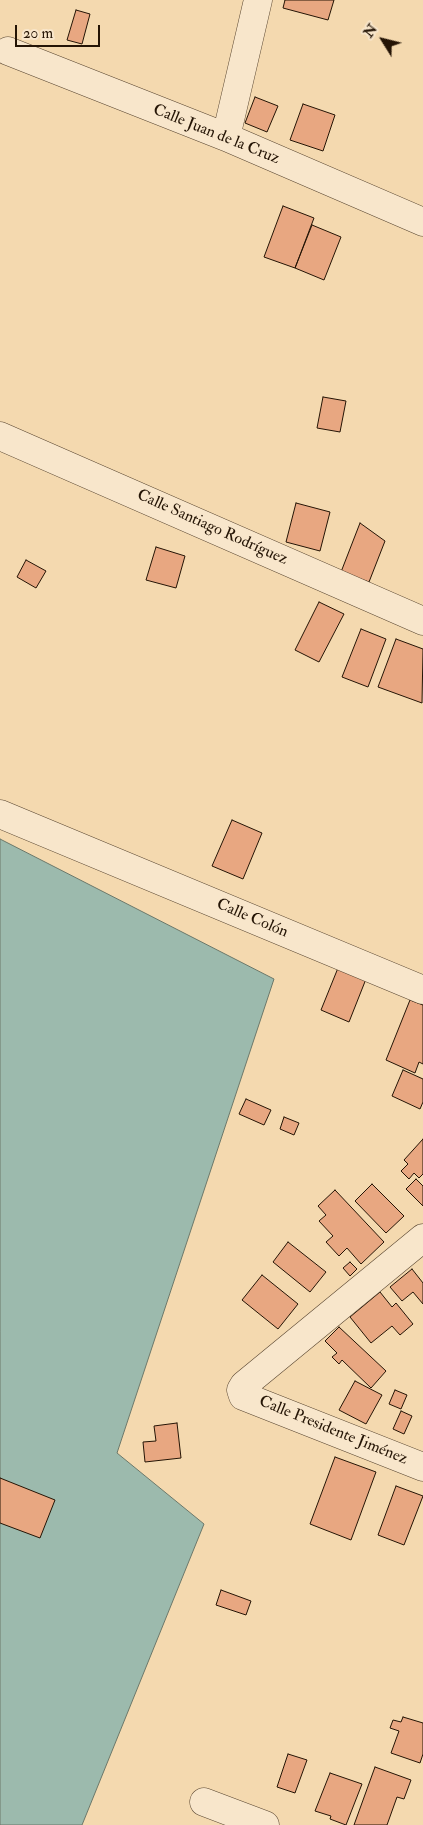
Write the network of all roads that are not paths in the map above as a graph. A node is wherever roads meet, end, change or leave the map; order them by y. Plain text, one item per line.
1 (258, 0) edge
2 (8, 51) dead end
3 (226, 137) junction
4 (423, 222) edge
5 (0, 436) edge
6 (423, 621) edge
7 (0, 814) edge
8 (423, 990) edge
9 (423, 1238) edge
10 (423, 1467) edge
11 (204, 1802) dead end
12 (265, 1825) edge

1 - 3 street
2 - 3 street, Calle Juan de la Cruz
3 - 4 street, Calle Juan de la Cruz
5 - 6 street, Calle Santiago Rodríguez
7 - 8 street, Calle Colón
9 - 10 street, Calle Presidente Jiménez
11 - 12 street

